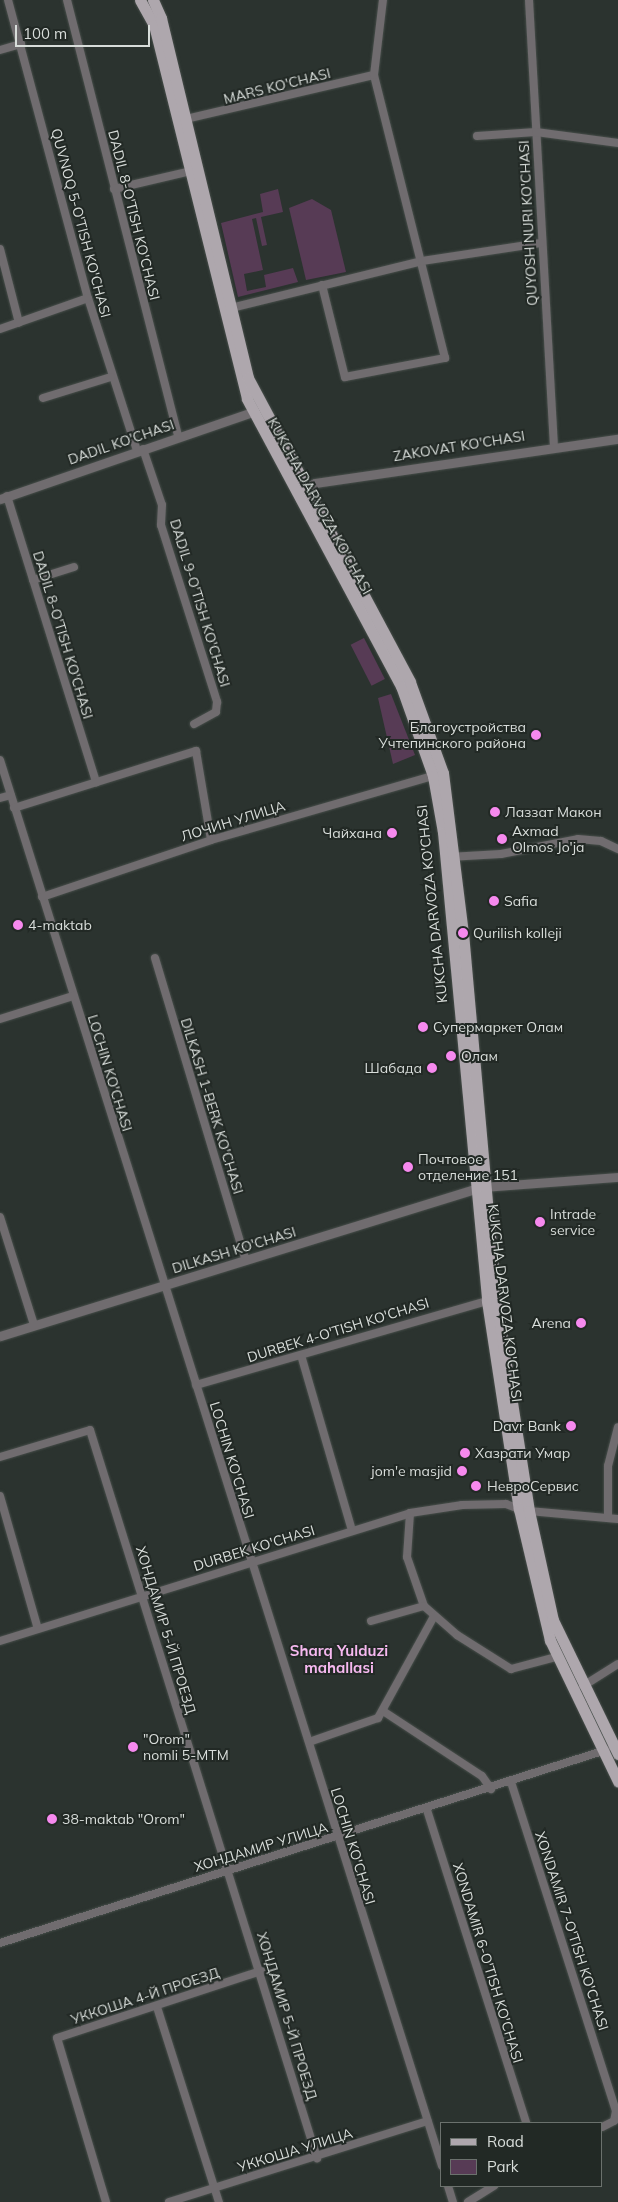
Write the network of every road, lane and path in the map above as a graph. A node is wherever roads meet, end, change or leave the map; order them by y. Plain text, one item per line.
1 (8, 0) edge
2 (67, 0) edge
3 (157, 0) edge
4 (383, 0) edge
5 (530, 0) edge
6 (144, 1) edge
7 (161, 18) junction
8 (21, 44) junction
9 (0, 50) edge
10 (374, 75) junction
11 (182, 120) junction
12 (536, 132) junction
13 (477, 136) dead end
14 (618, 143) edge
15 (193, 170) junction
16 (114, 189) junction
17 (542, 243) junction
18 (0, 249) edge
19 (422, 261) junction
20 (322, 285) junction
21 (88, 298) junction
22 (227, 309) junction
23 (19, 323) junction
24 (0, 329) edge
25 (110, 377) junction
26 (43, 398) dead end
27 (256, 410) junction
28 (178, 437) junction
29 (618, 439) edge
30 (554, 445) junction
31 (140, 450) junction
32 (300, 490) junction
33 (4, 497) edge
34 (74, 567) dead end
35 (32, 580) junction
36 (194, 724) dead end
37 (0, 760) edge
38 (438, 775) junction
39 (96, 782) junction
40 (11, 795) junction
41 (0, 798) edge
42 (14, 808) junction
43 (211, 840) junction
44 (618, 849) edge
45 (450, 857) junction
46 (42, 897) junction
47 (155, 958) dead end
48 (73, 996) junction
49 (0, 1019) edge
50 (618, 1177) edge
51 (480, 1188) junction
52 (0, 1217) edge
53 (246, 1261) junction
54 (164, 1285) junction
55 (492, 1300) junction
56 (34, 1325) junction
57 (0, 1336) edge
58 (301, 1356) junction
59 (196, 1385) junction
60 (618, 1427) edge
61 (0, 1457) edge
62 (0, 1496) edge
63 (524, 1510) junction
64 (410, 1513) junction
65 (608, 1518) junction
66 (618, 1519) edge
67 (352, 1531) junction
68 (250, 1561) junction
69 (142, 1595) junction
70 (424, 1606) junction
71 (434, 1616) junction
72 (371, 1621) dead end
73 (38, 1629) junction
74 (0, 1641) edge
75 (556, 1657) junction
76 (618, 1664) edge
77 (583, 1686) junction
78 (383, 1711) junction
79 (309, 1742) junction
80 (616, 1750) edge
81 (603, 1751) junction
82 (618, 1781) edge
83 (511, 1782) junction
84 (491, 1789) junction
85 (427, 1810) junction
86 (336, 1838) junction
87 (228, 1870) junction
88 (0, 1943) edge
89 (261, 1972) junction
90 (157, 2007) junction
91 (428, 2121) junction
92 (526, 2122) edge
93 (603, 2126) edge
94 (316, 2158) junction
95 (440, 2160) edge
96 (448, 2187) edge
97 (492, 2187) edge
98 (215, 2188) junction
99 (106, 2202) edge
100 (169, 2202) edge
101 (219, 2202) edge
102 (453, 2202) edge
103 (468, 2202) edge

1 - 8 street, QUVNOQ 5-O'TISH KO'CHASI
2 - 16 street, DADIL 8-O'TISH KO'CHASI
3 - 7 main road
4 - 10 street
5 - 12 street, QUYOSH NURI KO'CHASI
6 - 7 main road, KUKCHA DARVOZA KO'CHASI
6 - 11 main road, KUKCHA DARVOZA KO'CHASI
7 - 11 main road, KUKCHA DARVOZA KO'CHASI
8 - 9 street
8 - 21 street, QUVNOQ 5-O'TISH KO'CHASI
10 - 11 street, MARS KO'CHASI
10 - 19 street
11 - 15 main road, KUKCHA DARVOZA KO'CHASI
12 - 13 street
12 - 14 street
12 - 17 street, QUYOSH NURI KO'CHASI
15 - 16 street
15 - 22 main road, KUKCHA DARVOZA KO'CHASI
16 - 28 street, DADIL 8-O'TISH KO'CHASI
17 - 19 street
17 - 30 street, QUYOSH NURI KO'CHASI
18 - 23 street
19 - 20 street
19 - 20 street
20 - 22 street
21 - 23 street
21 - 25 street, QUVNOQ 5-O'TISH KO'CHASI
22 - 27 main road, KUKCHA DARVOZA KO'CHASI
23 - 24 street
25 - 26 street
25 - 31 street, QUVNOQ 5-O'TISH KO'CHASI
27 - 28 street, DADIL KO'CHASI
27 - 32 main road, KUKCHA DARVOZA KO'CHASI
28 - 31 street, DADIL KO'CHASI
29 - 30 street, ZAKOVAT KO'CHASI
30 - 32 street, ZAKOVAT KO'CHASI
31 - 33 street, DADIL KO'CHASI
31 - 36 street, DADIL 9-O'TISH KO'CHASI
32 - 38 main road, KUKCHA DARVOZA KO'CHASI
33 - 35 street, DADIL 8-O'TISH KO'CHASI
34 - 35 street
35 - 39 street, DADIL 8-O'TISH KO'CHASI
37 - 40 street, LOCHIN KO'CHASI
38 - 43 street, ЛОЧИН УЛИЦА
38 - 45 main road, KUKCHA DARVOZA KO'CHASI
39 - 42 street
39 - 43 street
40 - 41 street
40 - 42 street, LOCHIN KO'CHASI
42 - 46 street, LOCHIN KO'CHASI
43 - 46 street, ЛОЧИН УЛИЦА
44 - 45 street
45 - 51 main road, KUKCHA DARVOZA KO'CHASI
46 - 48 street, LOCHIN KO'CHASI
47 - 53 street, DILKASH 1-BERK KO'CHASI
48 - 49 street
48 - 54 street, LOCHIN KO'CHASI
50 - 51 street, DILKASH KO'CHASI
51 - 53 street, DILKASH KO'CHASI
51 - 55 main road, KUKCHA DARVOZA KO'CHASI
52 - 56 street
53 - 54 street, DILKASH KO'CHASI
54 - 56 street, DILKASH KO'CHASI
54 - 59 street, LOCHIN KO'CHASI
55 - 58 street, DURBEK 4-O'TISH KO'CHASI
55 - 63 main road, KUKCHA DARVOZA KO'CHASI
56 - 57 street, DILKASH KO'CHASI
58 - 59 street, DURBEK 4-O'TISH KO'CHASI
58 - 67 street
59 - 68 street, LOCHIN KO'CHASI
60 - 65 street
61 - 69 street, ХОНДАМИР 5-Й ПРОЕЗД
62 - 73 street
63 - 64 street, DURBEK KO'CHASI
63 - 65 street, DURBEK KO'CHASI
63 - 75 main road, KUKCHA DARVOZA KO'CHASI
63 - 77 main road, KUKCHA DARVOZA KO'CHASI
64 - 67 street, DURBEK KO'CHASI
64 - 70 street
65 - 66 street, DURBEK KO'CHASI
67 - 68 street, DURBEK KO'CHASI
68 - 69 street, DURBEK KO'CHASI
68 - 79 street, LOCHIN KO'CHASI
69 - 73 street, DURBEK KO'CHASI
69 - 87 street, ХОНДАМИР 5-Й ПРОЕЗД
70 - 71 street
70 - 72 street
71 - 75 street
71 - 78 street
73 - 74 street, DURBEK KO'CHASI
75 - 81 main road, KUKCHA DARVOZA KO'CHASI
76 - 77 street
77 - 80 main road, KUKCHA DARVOZA KO'CHASI
78 - 79 street
78 - 84 street
79 - 86 street, LOCHIN KO'CHASI
80 - 81 street, ХОНДАМИР УЛИЦА
81 - 82 main road, KUKCHA DARVOZA KO'CHASI
81 - 83 street, ХОНДАМИР УЛИЦА
83 - 84 street, ХОНДАМИР УЛИЦА
83 - 93 street, XONDAMIR 7-O'TISH KO'CHASI
84 - 85 street, ХОНДАМИР УЛИЦА
85 - 86 street, ХОНДАМИР УЛИЦА
85 - 92 street, XONDAMIR 6-O'TISH KO'CHASI
86 - 87 street, ХОНДАМИР УЛИЦА
86 - 91 street, LOCHIN KO'CHASI
87 - 88 street, ХОНДАМИР УЛИЦА
87 - 89 street, ХОНДАМИР 5-Й ПРОЕЗД
89 - 90 street, УККОША 4-Й ПРОЕЗД
89 - 94 street, ХОНДАМИР 5-Й ПРОЕЗД
90 - 98 street
90 - 99 street, УККОША 4-Й ПРОЕЗД
91 - 94 street, УККОША УЛИЦА
91 - 95 street, LOCHIN KO'CHASI
94 - 98 street, УККОША УЛИЦА
96 - 102 street
97 - 103 street
98 - 100 street, УККОША УЛИЦА
98 - 101 street

